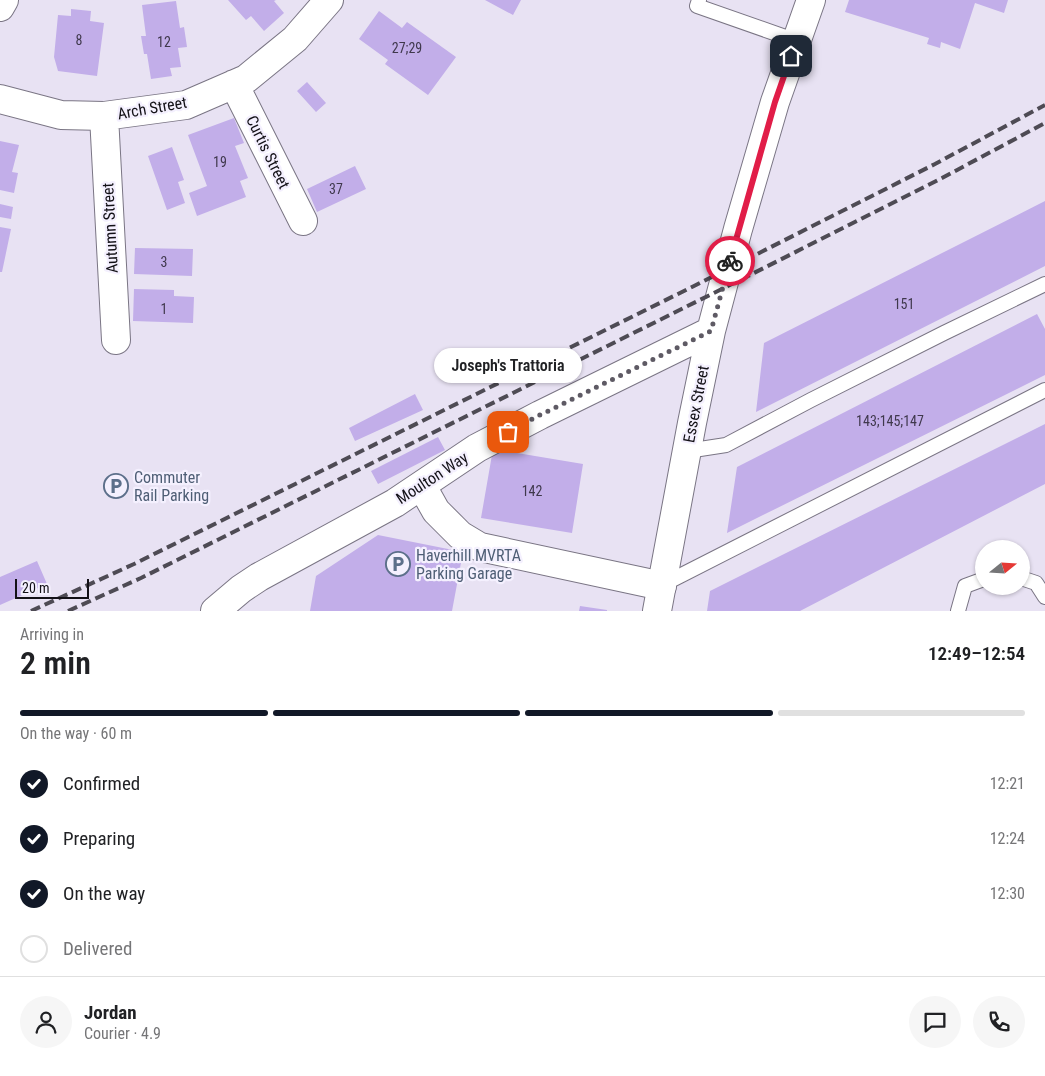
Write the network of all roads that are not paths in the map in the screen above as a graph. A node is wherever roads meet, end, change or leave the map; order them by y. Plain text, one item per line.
1 (4, 0) edge
2 (329, 0) edge
3 (699, 0) edge
4 (811, 0) edge
5 (0, 7) edge
6 (797, 41) junction
7 (234, 84) junction
8 (0, 99) edge
9 (104, 116) junction
10 (303, 221) dead end
11 (1045, 284) edge
12 (711, 331) junction
13 (116, 340) dead end
14 (1045, 390) edge
15 (687, 451) junction
16 (422, 486) junction
17 (975, 582) edge
18 (1030, 582) edge
19 (1045, 597) edge
20 (659, 598) edge
21 (214, 611) edge
22 (958, 611) edge

1 - 5 main road
2 - 7 main road, Arch Street
3 - 6 lane
4 - 6 main road, Essex Street
6 - 12 main road, Essex Street
7 - 9 main road, Arch Street
7 - 10 main road, Curtis Street
8 - 9 main road, Arch Street
9 - 13 main road, Autumn Street
11 - 15 lane
12 - 15 main road, Essex Street
12 - 16 main road, Moulton Way
14 - 20 lane
15 - 20 main road, Essex Street
16 - 20 main road
16 - 21 main road, Moulton Way
17 - 22 lane
18 - 19 lane

